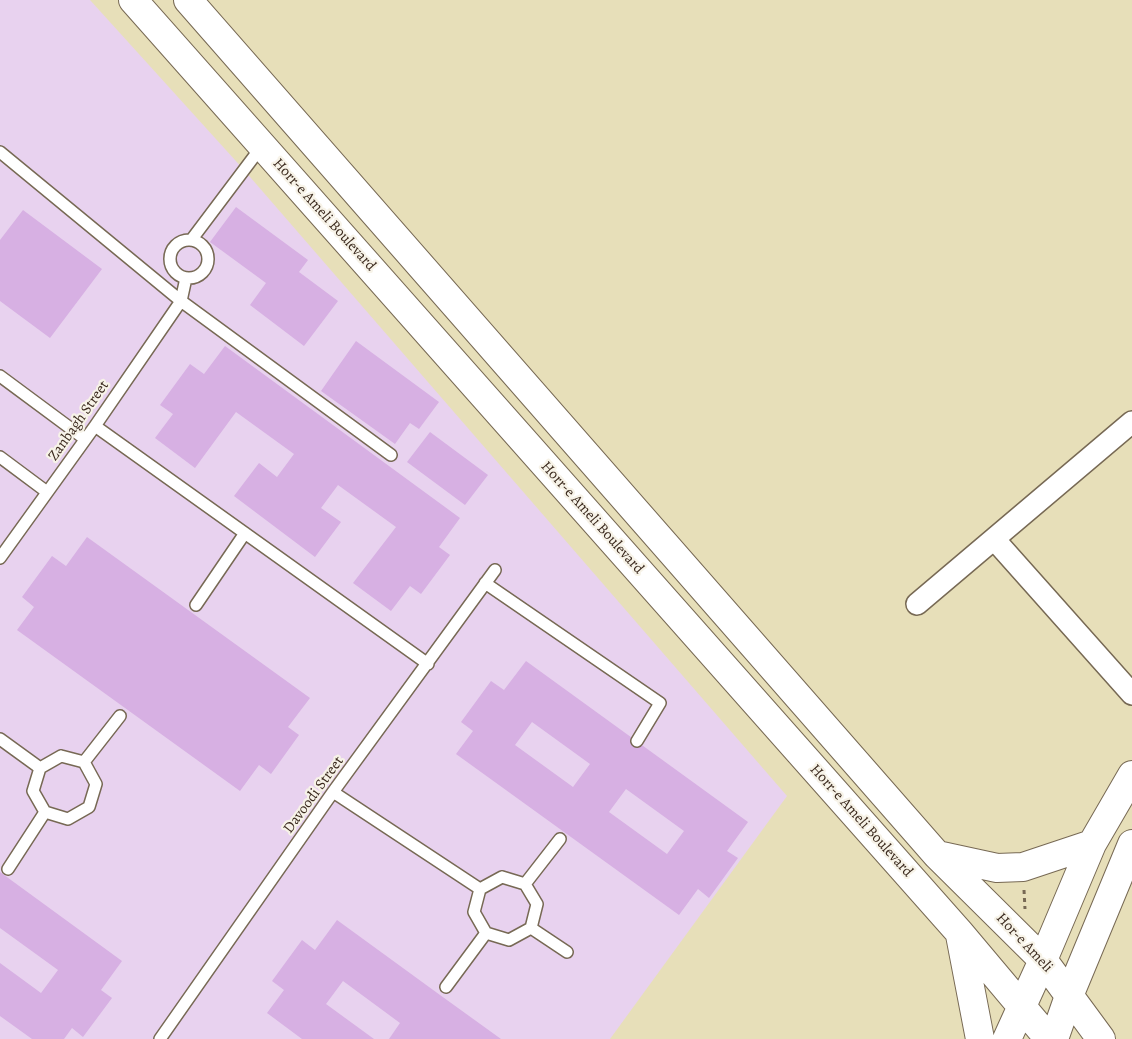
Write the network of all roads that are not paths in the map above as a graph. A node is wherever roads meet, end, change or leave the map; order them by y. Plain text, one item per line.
1 (133, 0) edge
2 (188, 0) edge
3 (262, 146) junction
4 (0, 152) edge
5 (192, 240) junction
6 (186, 278) junction
7 (181, 301) junction
8 (0, 376) edge
9 (95, 426) junction
10 (1128, 434) edge
11 (85, 439) junction
12 (391, 455) dead end
13 (0, 458) edge
14 (47, 492) junction
15 (245, 533) junction
16 (994, 539) junction
17 (1, 553) edge
18 (495, 570) dead end
19 (485, 583) junction
20 (917, 604) dead end
21 (196, 605) dead end
22 (428, 664) junction
23 (1132, 694) edge
24 (120, 716) dead end
25 (0, 739) edge
26 (637, 741) dead end
27 (84, 762) junction
28 (40, 768) junction
29 (1132, 776) edge
30 (334, 792) junction
31 (45, 812) junction
32 (560, 839) dead end
33 (1092, 844) junction
34 (1132, 844) edge
35 (937, 855) junction
36 (8, 869) dead end
37 (525, 884) junction
38 (480, 889) junction
39 (531, 928) junction
40 (959, 932) junction
41 (486, 933) junction
42 (568, 952) dead end
43 (1043, 960) junction
44 (446, 987) dead end
45 (1069, 996) junction
46 (1021, 1006) junction
47 (160, 1039) edge
48 (980, 1039) edge
49 (1007, 1039) edge
50 (1049, 1039) edge
51 (1054, 1039) edge
52 (1101, 1039) edge

1 - 3 main road, Horr-e Ameli Boulevard
2 - 35 main road
3 - 5 lane
3 - 40 main road, Horr-e Ameli Boulevard
4 - 7 lane
5 - 6 lane
5 - 6 lane
6 - 7 lane
7 - 9 lane, Zanbagh Street
7 - 12 lane
8 - 11 lane
9 - 11 lane, Zanbagh Street
9 - 15 lane
10 - 16 street
11 - 14 lane, Zanbagh Street
13 - 14 lane
14 - 17 lane, Zanbagh Street
15 - 21 lane
15 - 22 lane
16 - 20 street
16 - 23 street
18 - 19 lane, Davoodi Street
19 - 22 lane, Davoodi Street
19 - 26 lane
22 - 30 lane, Davoodi Street
24 - 27 lane
25 - 28 lane
27 - 28 lane
27 - 31 lane
28 - 31 lane
29 - 33 main road
30 - 38 lane
30 - 47 lane, Davoodi Street
31 - 36 lane
32 - 37 lane
33 - 35 main road
33 - 43 main road
34 - 45 main road
35 - 43 main road, Hor-e Ameli
37 - 38 lane
37 - 39 lane
38 - 41 lane
39 - 41 lane
39 - 42 lane
40 - 46 main road, Horr-e Ameli Boulevard
40 - 48 main road
41 - 44 lane
43 - 45 main road, Hor-e Ameli
43 - 46 main road
45 - 51 main road
45 - 52 main road, Hor-e Ameli
46 - 49 main road
46 - 50 main road, Horr-e Ameli Boulevard

